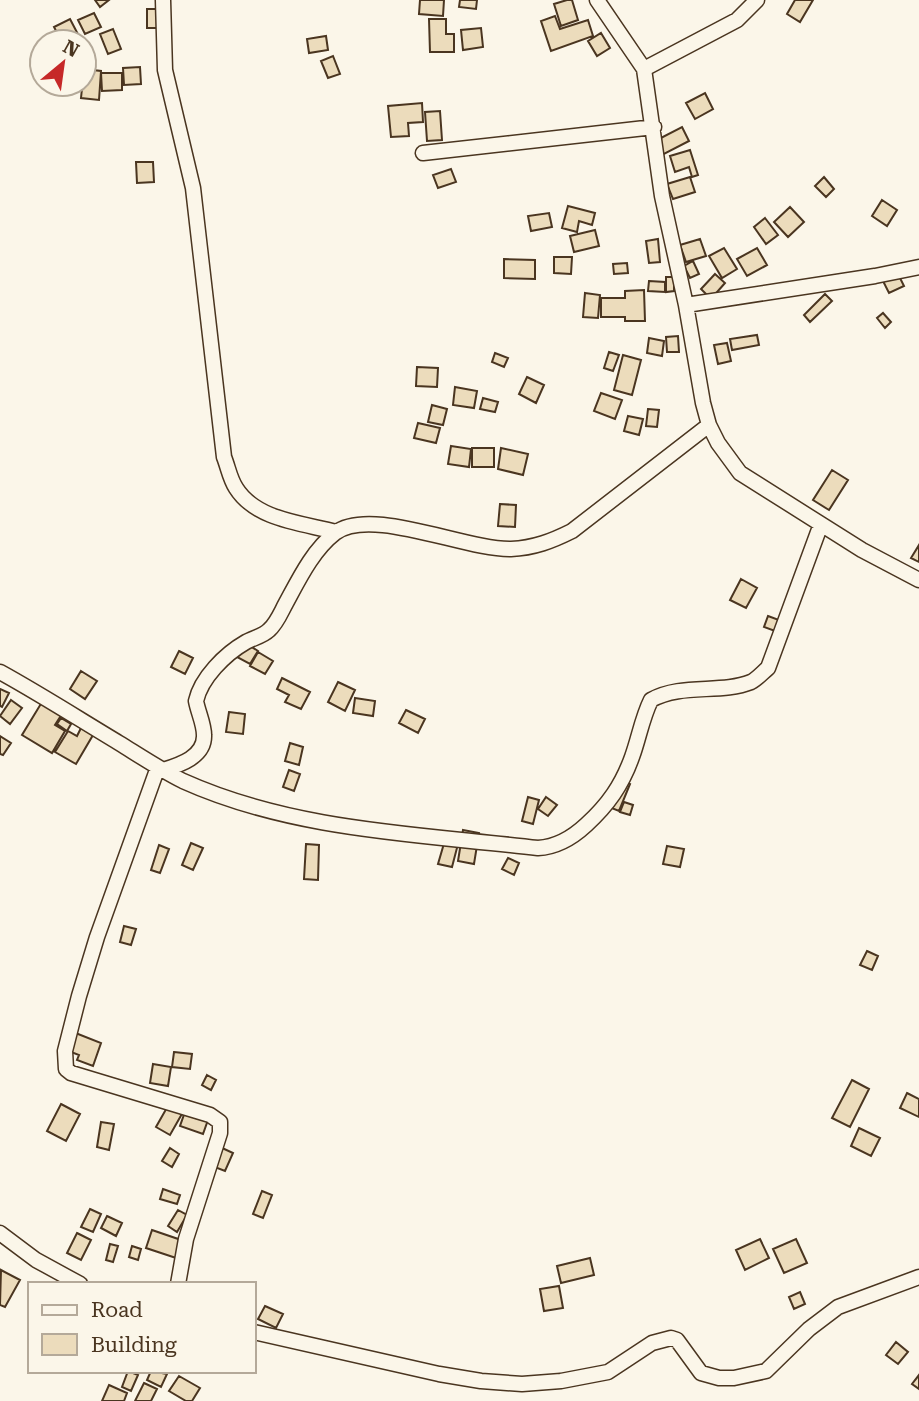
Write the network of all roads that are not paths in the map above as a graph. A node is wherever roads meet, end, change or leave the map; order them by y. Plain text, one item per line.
1 (163, 0) edge
2 (597, 0) edge
3 (757, 0) edge
4 (645, 69) junction
5 (654, 127) junction
6 (423, 153) dead end
7 (919, 267) edge
8 (686, 305) junction
9 (709, 425) junction
10 (821, 524) junction
11 (336, 532) junction
12 (919, 580) edge
13 (0, 672) edge
14 (160, 769) junction
15 (0, 1233) edge
16 (919, 1277) edge
17 (76, 1282) edge
18 (177, 1282) edge
19 (256, 1332) edge

1 - 11 street
2 - 4 street
3 - 4 street
4 - 5 street
5 - 6 street
5 - 8 street
7 - 8 street
8 - 9 street
9 - 10 street
9 - 11 street
10 - 12 street
10 - 14 street
11 - 14 street
13 - 14 street
14 - 18 street
15 - 17 street
16 - 19 street

